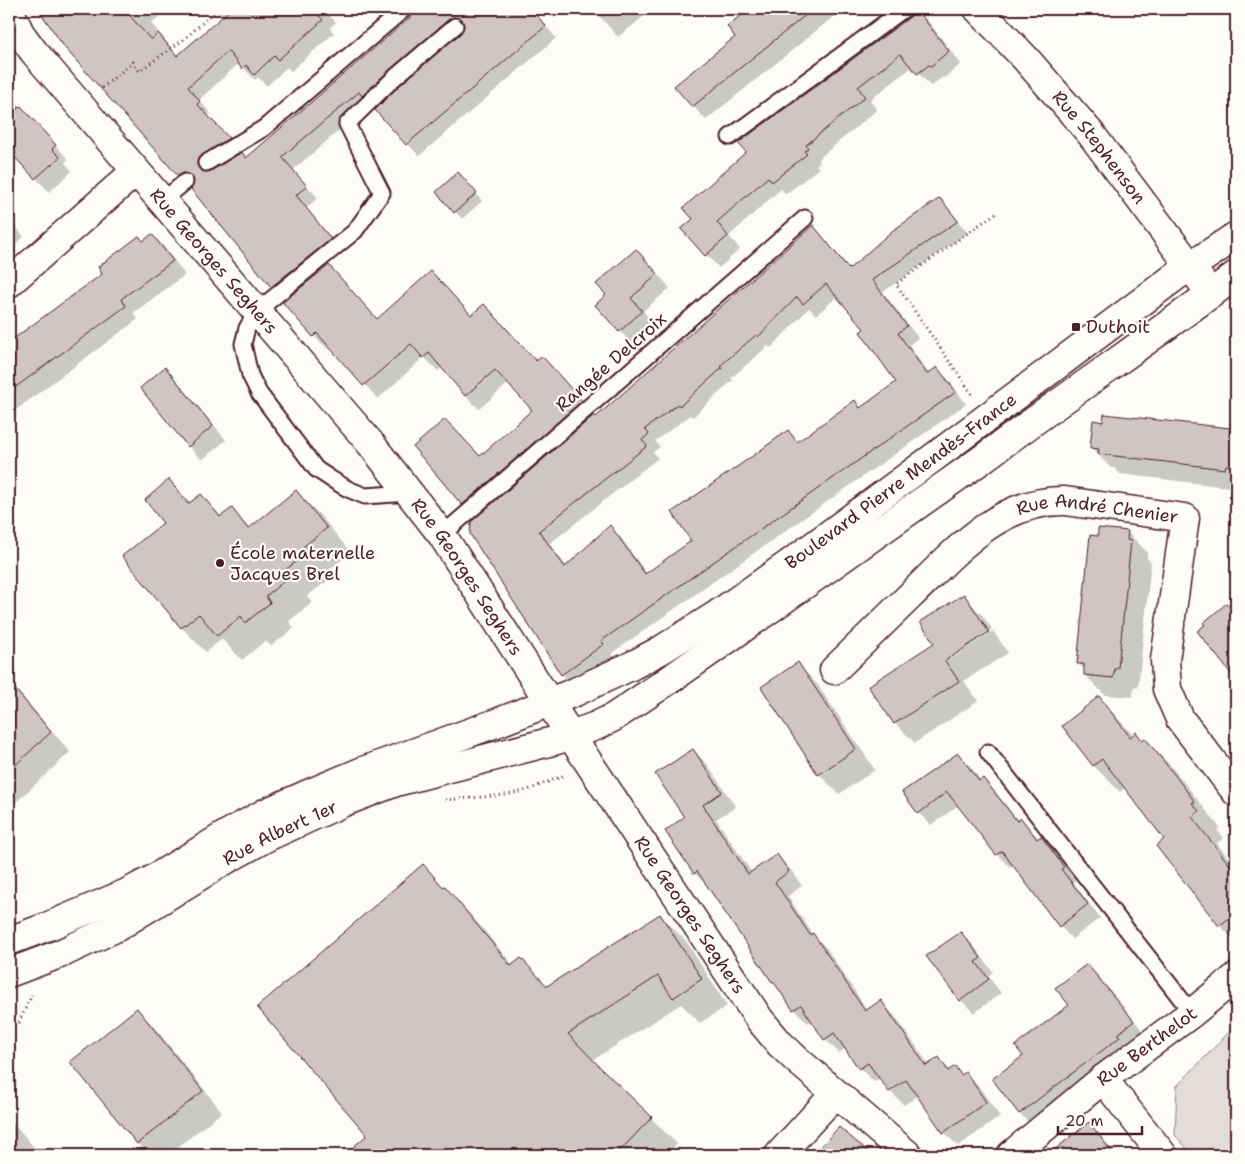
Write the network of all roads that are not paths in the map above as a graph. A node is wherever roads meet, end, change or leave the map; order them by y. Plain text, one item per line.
1 (10, 9) edge
2 (404, 9) edge
3 (904, 9) edge
4 (978, 9) edge
5 (455, 26) dead end
6 (730, 137) dead end
7 (206, 163) dead end
8 (136, 170) junction
9 (185, 182) dead end
10 (162, 201) junction
11 (805, 218) dead end
12 (1236, 236) edge
13 (1190, 266) junction
14 (1236, 275) edge
15 (9, 282) edge
16 (1211, 294) junction
17 (257, 311) junction
18 (410, 493) junction
19 (442, 535) junction
20 (834, 670) dead end
21 (549, 702) junction
22 (570, 736) junction
23 (988, 752) dead end
24 (1236, 792) edge
25 (9, 941) edge
26 (9, 973) edge
27 (1236, 977) edge
28 (1192, 1012) junction
29 (1103, 1079) junction
30 (835, 1094) junction
31 (779, 1155) edge
32 (908, 1155) edge
33 (1011, 1155) edge
34 (1163, 1155) edge

1 - 8 street, Rue Georges Seghers
2 - 7 lane
3 - 6 lane
4 - 13 street, Rue Stephenson
5 - 17 lane
8 - 10 street, Rue Georges Seghers
8 - 15 street
9 - 10 lane
10 - 17 street, Rue Georges Seghers
11 - 19 lane, Rangée Delcroix
12 - 13 street, Boulevard Pierre Mendès-France
13 - 16 street, Rue Stephenson
13 - 21 street, Boulevard Pierre Mendès-France
14 - 16 street, Boulevard Pierre Mendès-France
16 - 22 street, Boulevard Pierre Mendès-France
17 - 18 street, Rue Georges Seghers
17 - 18 lane
18 - 19 street, Rue Georges Seghers
19 - 21 street, Rue Georges Seghers
20 - 24 street, Rue André Chenier
21 - 22 street, Rue Georges Seghers
21 - 25 street, Rue Albert 1er
22 - 26 street, Rue Albert 1er
22 - 30 street, Rue Georges Seghers
23 - 28 lane
27 - 28 street, Rue Berthelot
28 - 29 street, Rue Berthelot
29 - 33 street, Rue Berthelot
29 - 34 street
30 - 31 street
30 - 32 street, Rue Georges Seghers

